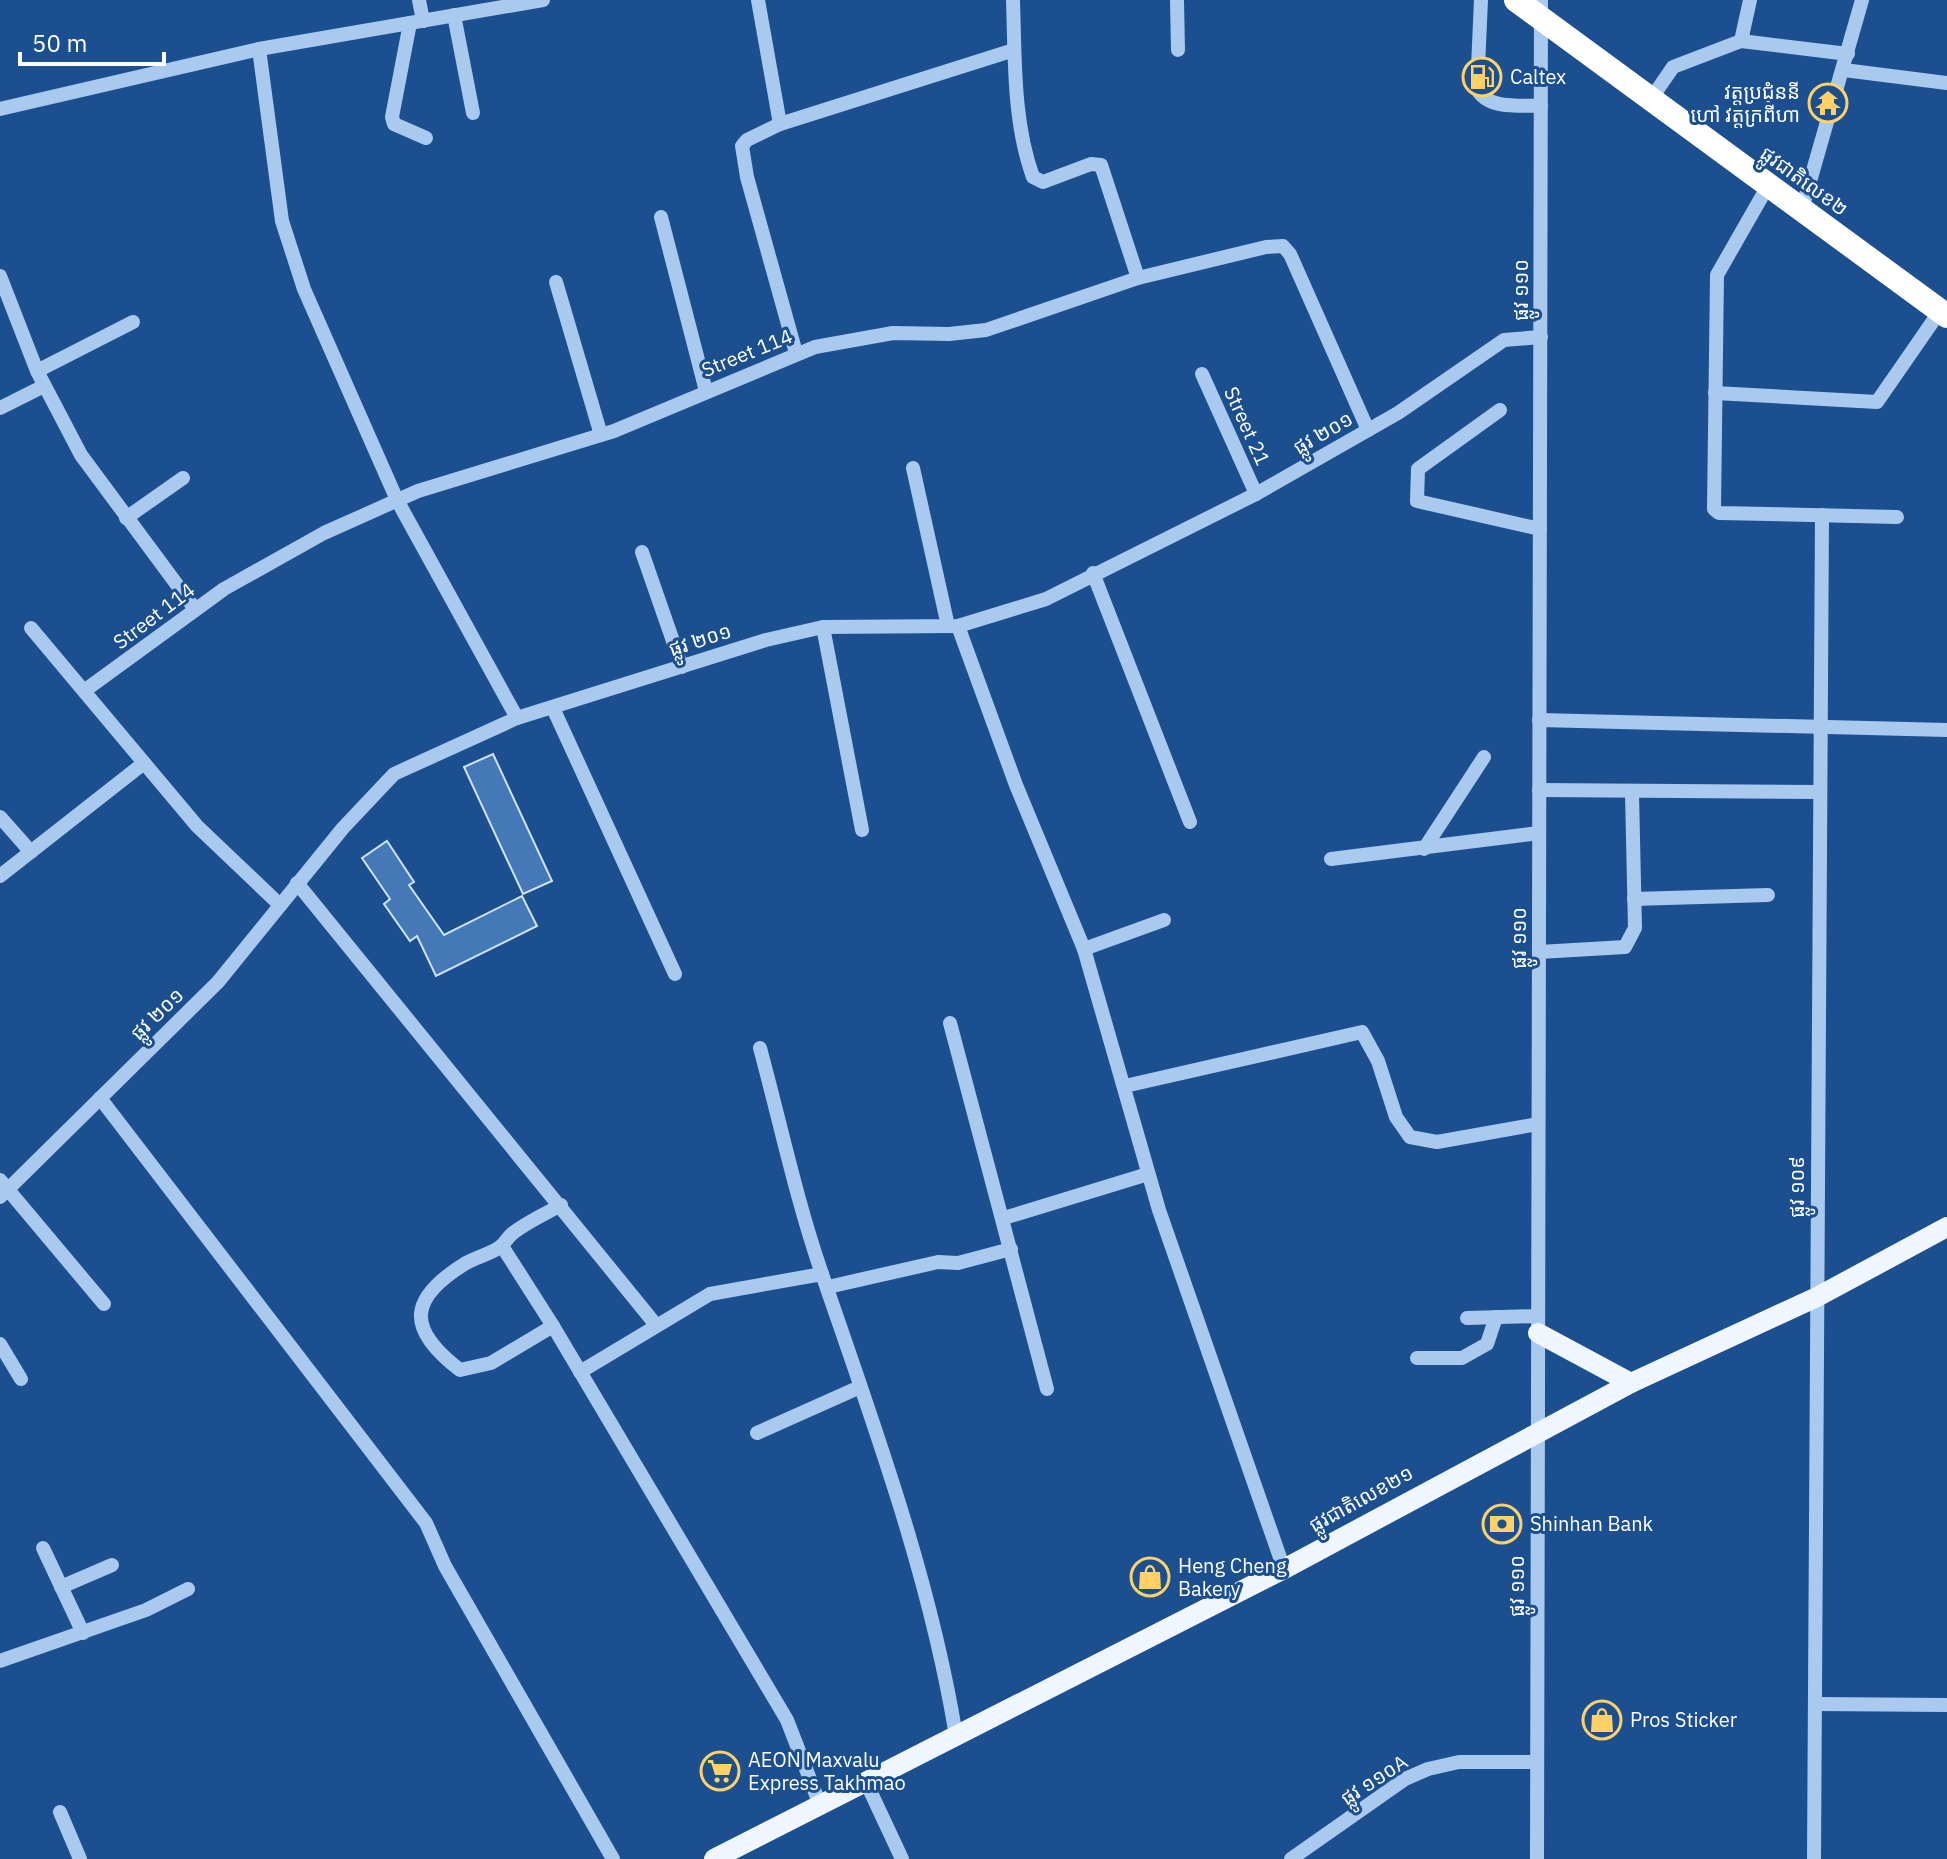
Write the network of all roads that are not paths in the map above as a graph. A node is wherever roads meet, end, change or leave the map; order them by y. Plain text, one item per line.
1 (419, 0) edge
2 (543, 0) edge
3 (758, 0) edge
4 (1013, 0) edge
5 (1177, 0) edge
6 (1481, 0) edge
7 (1516, 0) edge
8 (1750, 0) edge
9 (1862, 0) edge
10 (1541, 9) edge
11 (454, 15) junction
12 (417, 22) junction
13 (1741, 41) junction
14 (259, 49) junction
15 (1014, 50) junction
16 (1178, 50) dead end
17 (1848, 54) junction
18 (1844, 70) junction
19 (1947, 83) edge
20 (1651, 99) junction
21 (1541, 106) junction
22 (0, 109) edge
23 (473, 113) dead end
24 (780, 124) junction
25 (426, 138) dead end
26 (1769, 184) junction
27 (1802, 209) junction
28 (661, 217) dead end
29 (1138, 278) junction
30 (1, 282) edge
31 (556, 282) dead end
32 (1944, 313) edge
33 (133, 322) dead end
34 (1541, 337) junction
35 (796, 353) junction
36 (37, 371) junction
37 (1202, 374) dead end
38 (44, 386) junction
39 (706, 391) junction
40 (1715, 393) junction
41 (0, 408) edge
42 (1500, 410) dead end
43 (1368, 430) junction
44 (601, 435) junction
45 (913, 468) dead end
46 (183, 478) dead end
47 (1256, 494) junction
48 (397, 500) junction
49 (1822, 515) junction
50 (1897, 517) dead end
51 (126, 518) junction
52 (1540, 529) junction
53 (642, 552) dead end
54 (1093, 573) junction
55 (195, 609) junction
56 (953, 626) junction
57 (823, 627) junction
58 (31, 628) dead end
59 (682, 667) junction
60 (84, 691) junction
61 (553, 708) junction
62 (517, 718) junction
63 (1539, 720) junction
64 (1820, 727) junction
65 (1947, 730) edge
66 (1484, 757) dead end
67 (144, 763) junction
68 (1539, 790) junction
69 (1820, 792) junction
70 (1632, 793) junction
71 (0, 817) edge
72 (1190, 822) dead end
73 (862, 830) dead end
74 (1539, 833) junction
75 (1424, 849) junction
76 (31, 852) junction
77 (1331, 859) dead end
78 (0, 876) edge
79 (297, 883) junction
80 (1768, 895) dead end
81 (1634, 899) junction
82 (280, 905) junction
83 (1164, 920) dead end
84 (1084, 949) junction
85 (1539, 952) junction
86 (675, 974) dead end
87 (950, 1023) dead end
88 (760, 1048) dead end
89 (1125, 1086) junction
90 (100, 1098) junction
91 (1538, 1124) junction
92 (1148, 1174) junction
93 (3, 1189) edge
94 (561, 1205) junction
95 (1004, 1218) junction
96 (1947, 1227) edge
97 (502, 1246) junction
98 (1011, 1249) junction
99 (825, 1280) junction
100 (1817, 1297) junction
101 (104, 1304) dead end
102 (1496, 1317) junction
103 (1467, 1318) dead end
104 (1538, 1324) junction
105 (656, 1325) junction
106 (553, 1326) junction
107 (0, 1344) edge
108 (1417, 1358) dead end
109 (580, 1372) junction
110 (21, 1379) dead end
111 (1631, 1383) junction
112 (860, 1387) junction
113 (1047, 1389) dead end
114 (1537, 1431) junction
115 (757, 1433) dead end
116 (43, 1548) dead end
117 (112, 1565) dead end
118 (1284, 1569) junction
119 (61, 1587) junction
120 (188, 1589) dead end
121 (83, 1633) junction
122 (0, 1661) edge
123 (1815, 1704) junction
124 (1947, 1705) edge
125 (956, 1736) junction
126 (1537, 1762) junction
127 (866, 1782) junction
128 (820, 1805) junction
129 (60, 1812) dead end
130 (80, 1859) edge
131 (613, 1859) edge
132 (714, 1859) edge
133 (902, 1859) edge
134 (1291, 1859) edge
135 (1537, 1859) edge
136 (1814, 1859) edge

1 - 12 street
2 - 11 street
3 - 24 street
4 - 15 street
5 - 16 street
6 - 21 street
7 - 10 highway, ផ្លូវជាតិលេខ២
8 - 13 street
9 - 17 street
10 - 20 highway, ផ្លូវជាតិលេខ២
10 - 21 street, ផ្លូវ ១១០
11 - 12 street
11 - 23 street
12 - 14 street
12 - 25 street
13 - 17 street
13 - 20 street
14 - 22 street
14 - 48 street
15 - 24 street
15 - 29 street
17 - 18 street
18 - 19 street
18 - 27 street
20 - 26 highway, ផ្លូវជាតិលេខ២
21 - 34 street, ផ្លូវ ១១០
24 - 35 street
26 - 27 highway, ផ្លូវជាតិលេខ២
26 - 40 street
27 - 32 highway, ផ្លូវជាតិលេខ២
28 - 39 street
29 - 35 street, Street 114
29 - 43 street, Street 114
30 - 36 street
31 - 44 street
32 - 40 street
33 - 36 street
34 - 43 street, ផ្លូវ ២០១
34 - 52 street, ផ្លូវ ១១០
35 - 39 street, Street 114
36 - 38 street
37 - 47 street, Street 21
38 - 41 street
38 - 51 street
39 - 44 street, Street 114
40 - 49 street
42 - 52 street
43 - 47 street, ផ្លូវ ២០១
44 - 48 street, Street 114
45 - 56 street
46 - 51 street
47 - 54 street, ផ្លូវ ២០១
48 - 55 street, Street 114
48 - 62 street
49 - 50 street
49 - 64 street, ផ្លូវ ១០៩
51 - 55 street
52 - 63 street, ផ្លូវ ១១០
53 - 59 street
54 - 56 street, ផ្លូវ ២០១
54 - 72 street
55 - 60 street, Street 114
56 - 57 street, ផ្លូវ ២០១
56 - 84 street
57 - 59 street, ផ្លូវ ២០១
57 - 73 street
58 - 60 street
59 - 61 street, ផ្លូវ ២០១
60 - 67 street
61 - 62 street, ផ្លូវ ២០១
61 - 86 street
62 - 79 street, ផ្លូវ ២០១
63 - 64 street
63 - 68 street, ផ្លូវ ១១០
64 - 65 street
64 - 69 street, ផ្លូវ ១០៩
66 - 75 street
67 - 76 street
67 - 82 street
68 - 70 street
68 - 74 street, ផ្លូវ ១១០
69 - 70 street
69 - 100 street, ផ្លូវ ១០៩
70 - 81 street
71 - 76 street
74 - 75 street
74 - 85 street, ផ្លូវ ១១០
75 - 77 street
76 - 78 street
79 - 82 street, ផ្លូវ ២០១
79 - 94 street
80 - 81 street
81 - 85 street
82 - 90 street, ផ្លូវ ២០១
83 - 84 street
84 - 89 street
85 - 91 street, ផ្លូវ ១១០
87 - 95 street
88 - 99 street
89 - 91 street
89 - 92 street
90 - 93 street, ផ្លូវ ២០១
90 - 131 street
91 - 104 street, ផ្លូវ ១១០
92 - 95 street
92 - 118 street
93 - 101 street
94 - 97 street
94 - 105 street
95 - 98 street
96 - 100 main road, ផ្លូវជាតិលេខ២១
97 - 106 street
97 - 106 street
98 - 99 street
98 - 113 street
99 - 105 street
99 - 112 street
100 - 111 main road, ផ្លូវជាតិលេខ២១
100 - 123 street, ផ្លូវ ១០៩
102 - 103 street
102 - 104 street
102 - 108 street
104 - 111 main road
104 - 114 street, ផ្លូវ ១១០
105 - 109 street
106 - 109 street
107 - 110 street
109 - 128 street
111 - 114 main road, ផ្លូវជាតិលេខ២១
112 - 115 street
112 - 125 street
114 - 118 main road, ផ្លូវជាតិលេខ២១
114 - 126 street, ផ្លូវ ១១០
116 - 119 street
117 - 119 street
118 - 125 main road, ផ្លូវជាតិលេខ២១
119 - 121 street
120 - 121 street
121 - 122 street
123 - 124 street
123 - 136 street, ផ្លូវ ១០៩
125 - 127 main road, ផ្លូវជាតិលេខ២១
126 - 134 street, ផ្លូវ ១១០A
126 - 135 street, ផ្លូវ ១១០
127 - 128 main road, ផ្លូវជាតិលេខ២១
127 - 133 street
128 - 132 main road, ផ្លូវជាតិលេខ២១
129 - 130 street

